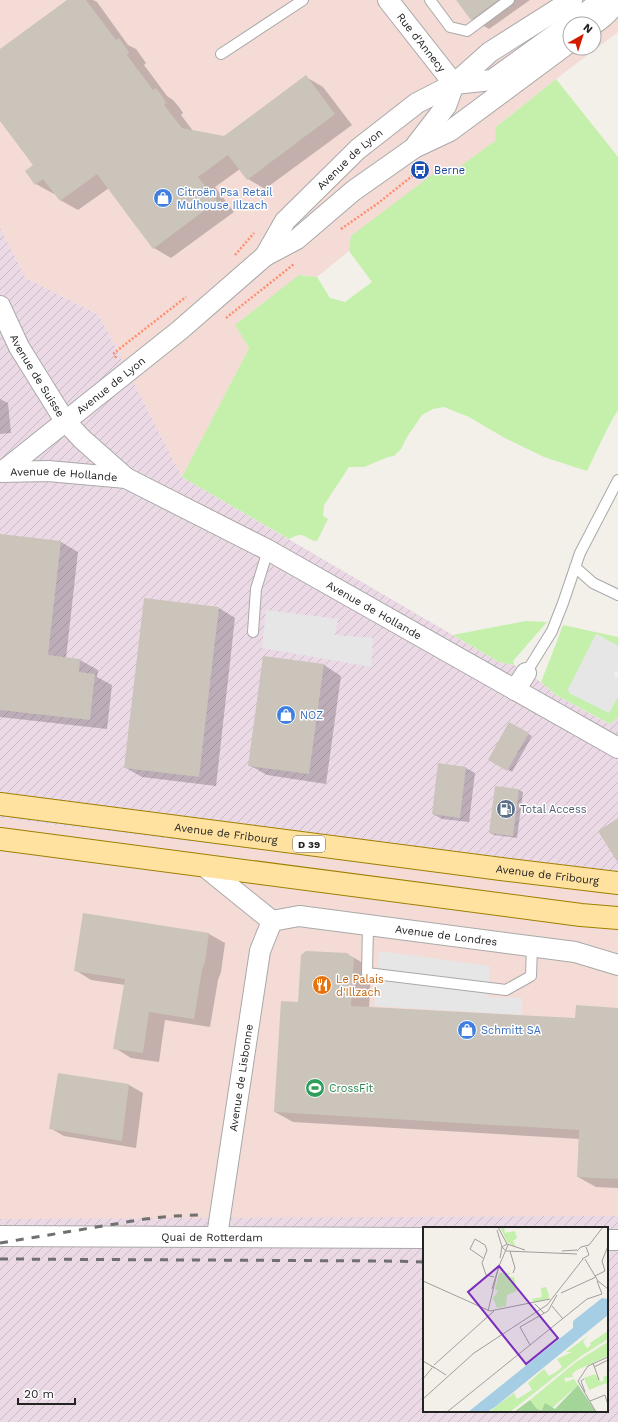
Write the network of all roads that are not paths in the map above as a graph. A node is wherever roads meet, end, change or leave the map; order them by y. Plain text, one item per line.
1 (303, 0) edge
2 (388, 0) edge
3 (430, 0) edge
4 (509, 0) edge
5 (572, 0) edge
6 (603, 0) edge
7 (617, 0) edge
8 (602, 19) edge
9 (562, 48) edge
10 (221, 54) dead end
11 (454, 84) junction
12 (414, 148) junction
13 (265, 256) junction
14 (0, 306) edge
15 (66, 421) junction
16 (1, 472) edge
17 (126, 478) junction
18 (618, 480) edge
19 (268, 550) junction
20 (575, 567) junction
21 (618, 596) edge
22 (252, 632) dead end
23 (526, 673) joint
24 (515, 690) junction
25 (618, 748) edge
26 (0, 804) edge
27 (0, 839) edge
28 (204, 866) junction
29 (618, 883) edge
30 (618, 918) edge
31 (272, 921) junction
32 (368, 925) junction
33 (532, 946) junction
34 (618, 965) edge
35 (0, 1236) edge
36 (217, 1236) junction
37 (423, 1238) edge

1 - 10 lane
2 - 11 street, Rue d'Annecy
3 - 4 lane
5 - 11 street, Avenue de Lyon
6 - 11 street, Avenue de Lyon
7 - 8 street
9 - 12 street, Avenue de Lyon
11 - 12 street, Avenue de Lyon
11 - 13 street, Avenue de Lyon
12 - 13 street, Avenue de Lyon
13 - 15 street, Avenue de Lyon
14 - 15 street, Avenue de Suisse
15 - 16 street, Avenue de Hollande
15 - 17 street, Avenue de Hollande
16 - 17 street, Avenue de Hollande
17 - 19 street, Avenue de Hollande
18 - 20 lane
19 - 22 lane
19 - 24 street, Avenue de Hollande
20 - 21 lane
20 - 23 lane
23 - 24 street
24 - 25 street, Avenue de Hollande
26 - 29 main road, Avenue de Fribourg / D 39
27 - 28 main road
28 - 30 main road
28 - 31 street
31 - 32 street, Avenue de Londres
31 - 36 street, Avenue de Lisbonne
32 - 33 street, Avenue de Londres
32 - 33 lane
33 - 34 street, Avenue de Londres
35 - 36 street, Quai de Rotterdam
36 - 37 street, Quai de Rotterdam

